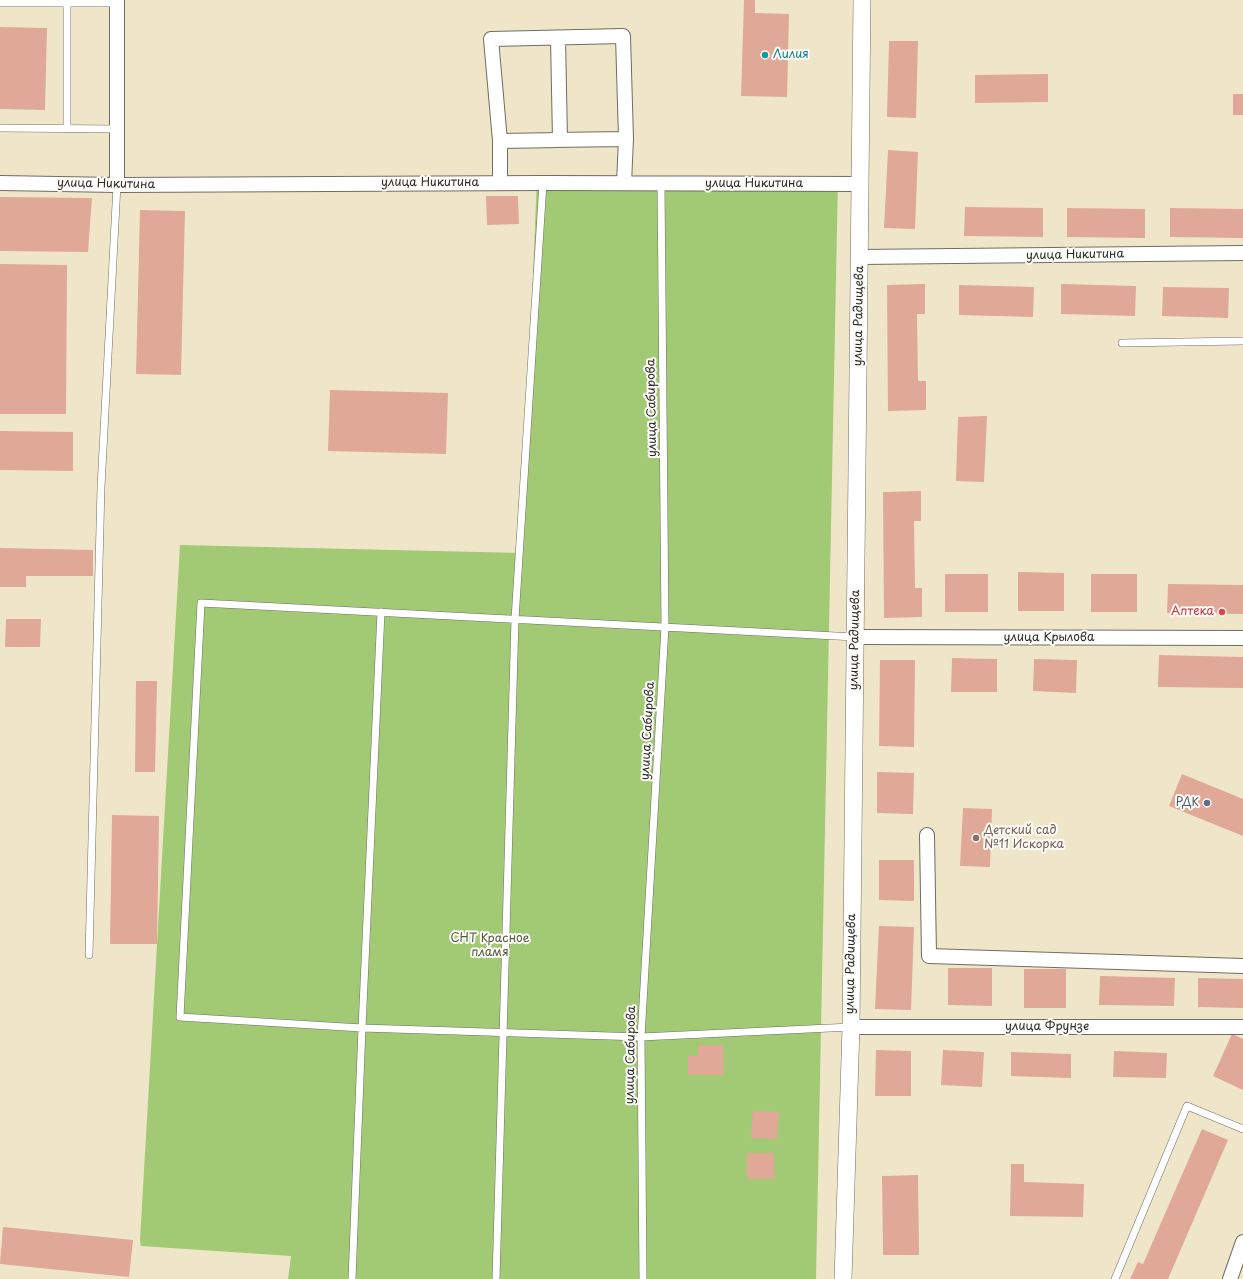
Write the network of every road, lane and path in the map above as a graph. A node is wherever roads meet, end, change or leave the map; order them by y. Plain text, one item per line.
1 (862, 0) edge
2 (117, 1) edge
3 (67, 2) edge
4 (0, 3) edge
5 (558, 38) junction
6 (0, 128) edge
7 (67, 129) junction
8 (116, 129) junction
9 (626, 139) junction
10 (560, 140) junction
11 (500, 141) junction
12 (0, 182) edge
13 (500, 183) junction
14 (543, 183) junction
15 (624, 183) junction
16 (661, 184) junction
17 (860, 184) junction
18 (117, 185) junction
19 (1243, 253) edge
20 (859, 257) junction
21 (1243, 341) edge
22 (1122, 343) dead end
23 (381, 612) junction
24 (515, 619) junction
25 (665, 627) junction
26 (855, 637) junction
27 (1243, 638) edge
28 (927, 835) dead end
29 (89, 955) dead end
30 (1243, 966) edge
31 (851, 1027) junction
32 (1243, 1027) edge
33 (362, 1028) junction
34 (504, 1033) junction
35 (641, 1038) junction
36 (1243, 1129) edge
37 (1243, 1242) edge
38 (352, 1279) edge
39 (496, 1279) edge
40 (643, 1279) edge
41 (843, 1279) edge
42 (1115, 1279) edge
43 (1230, 1279) edge

1 - 17 street, улица Радищева
2 - 3 lane
2 - 8 street
3 - 4 lane
3 - 7 lane
5 - 9 street
5 - 10 street
5 - 11 street
6 - 7 lane
7 - 8 lane
8 - 18 street
9 - 10 street
9 - 15 street
10 - 11 street
11 - 13 street
12 - 18 street, улица Никитина
13 - 14 street, улица Никитина
13 - 18 street, улица Никитина
14 - 15 street, улица Никитина
14 - 24 lane
15 - 16 street, улица Никитина
16 - 17 street, улица Никитина
16 - 25 lane, улица Сабирова
17 - 20 street, улица Радищева
18 - 29 lane
19 - 20 street, улица Никитина
20 - 26 street, улица Радищева
21 - 22 lane
23 - 24 lane
23 - 33 lane
23 - 33 lane
24 - 25 lane
24 - 34 lane
25 - 26 lane
25 - 35 lane, улица Сабирова
26 - 27 street, улица Крылова
26 - 31 street, улица Радищева
28 - 30 street
31 - 32 street, улица Фрунзе
31 - 35 lane
31 - 41 street, улица Радищева
33 - 34 lane
33 - 38 lane
34 - 35 lane
34 - 39 lane
35 - 40 lane, улица Сабирова
36 - 42 lane
37 - 43 street

